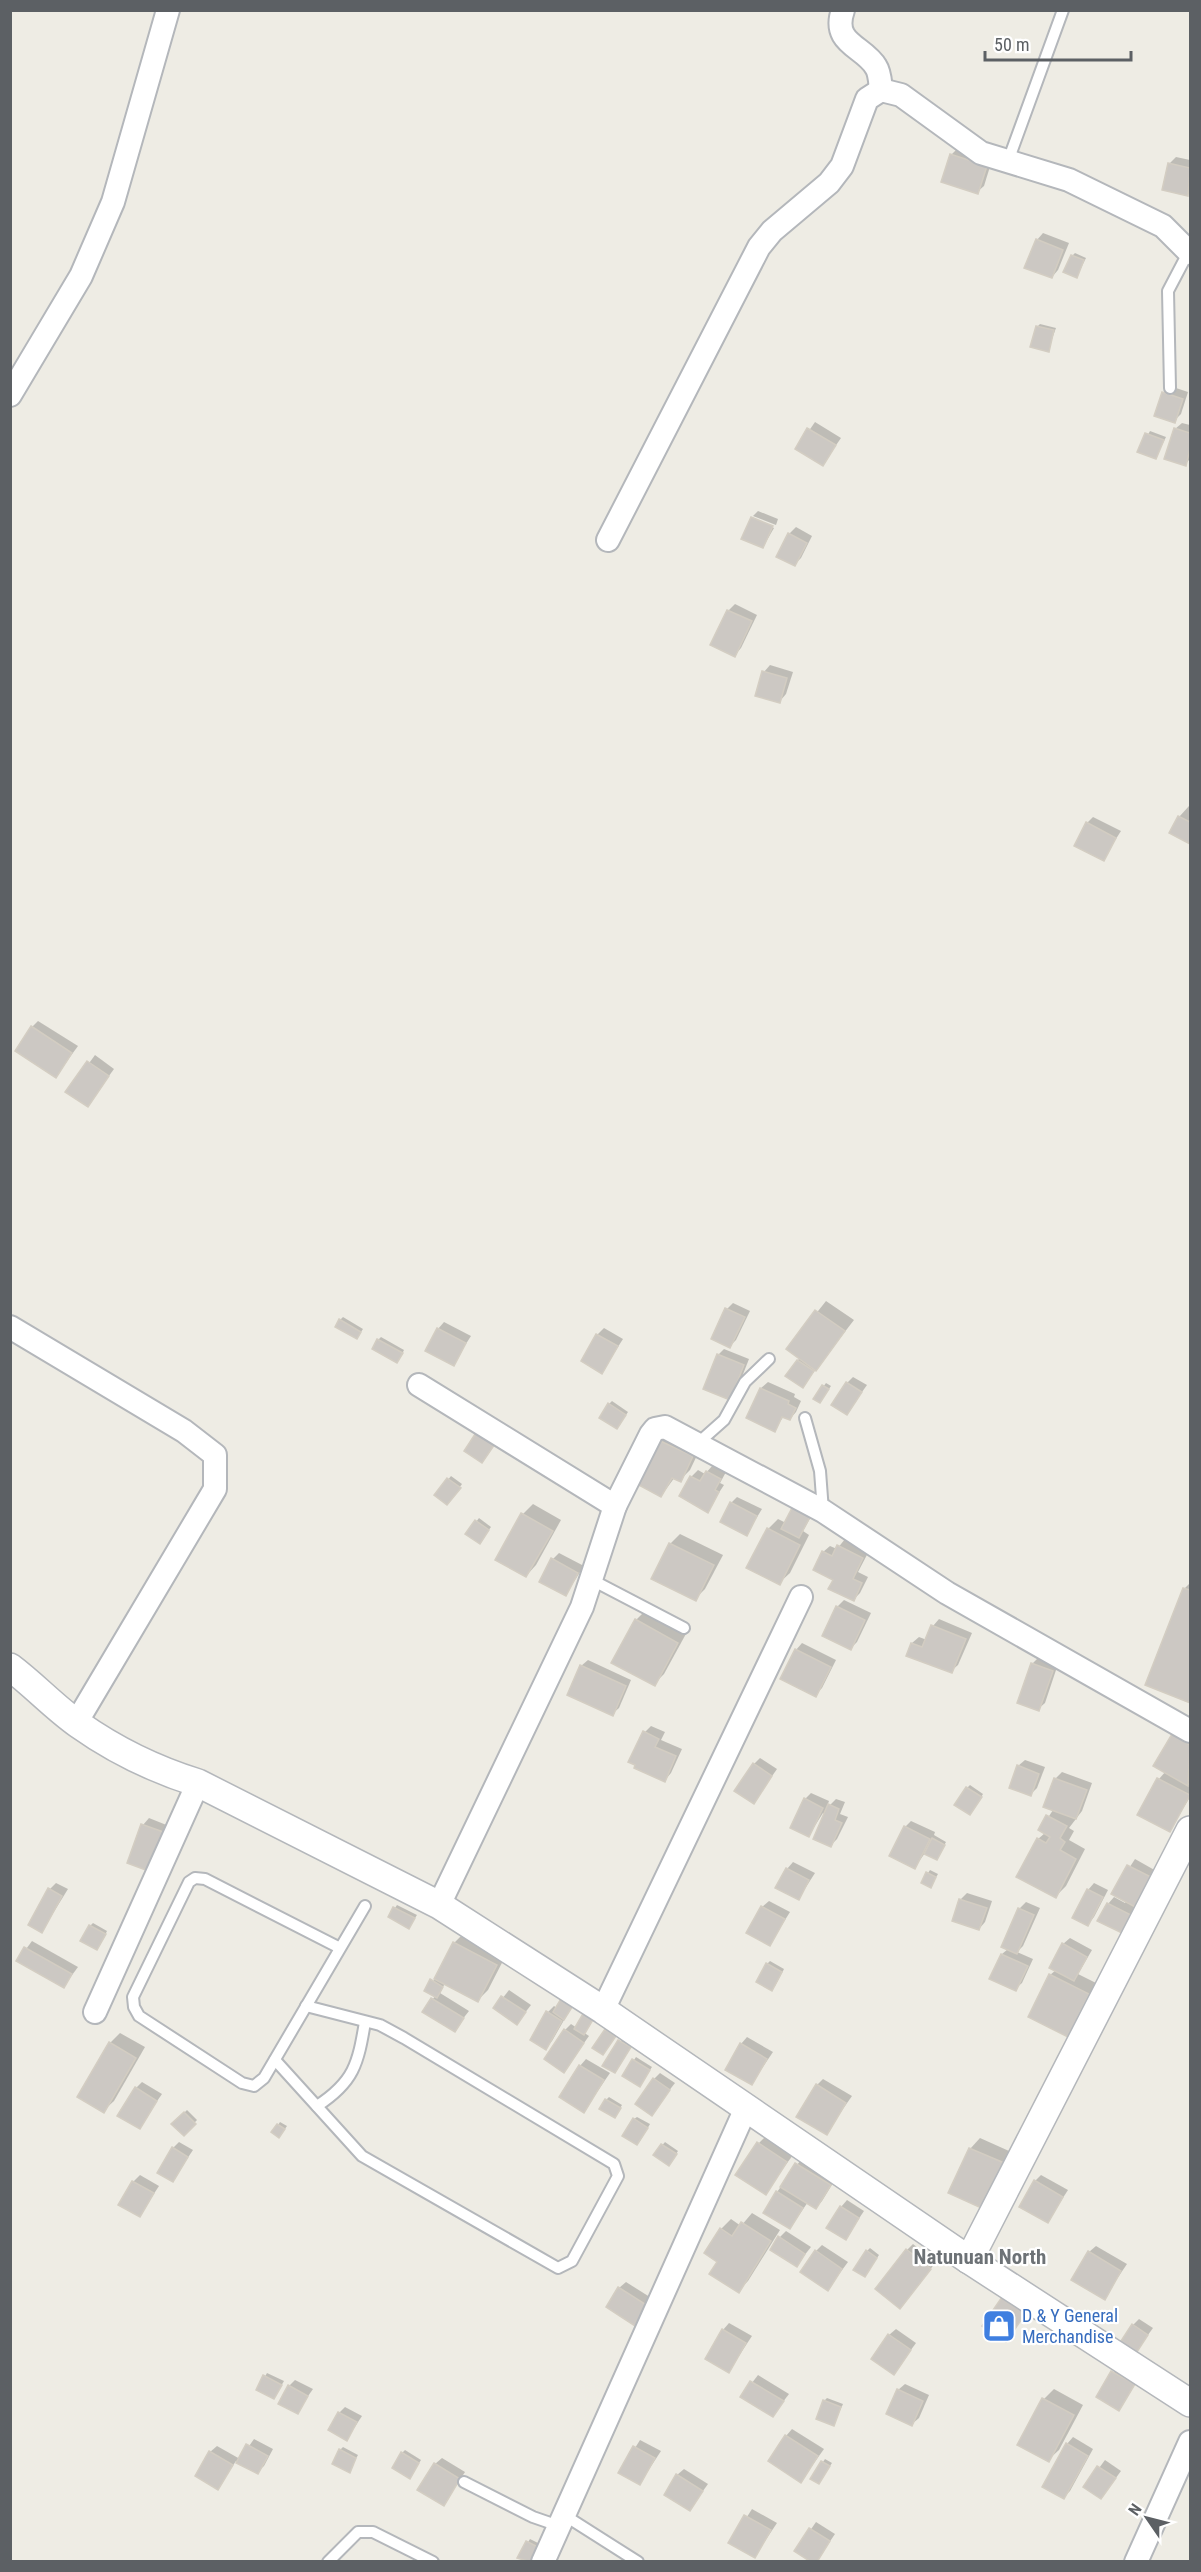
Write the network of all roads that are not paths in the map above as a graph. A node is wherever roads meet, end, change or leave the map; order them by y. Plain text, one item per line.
1 (168, 10) edge
2 (843, 10) edge
3 (1063, 10) edge
4 (881, 90) junction
5 (1008, 161) junction
6 (1190, 252) edge
7 (1170, 388) dead end
8 (10, 395) edge
9 (608, 540) dead end
10 (10, 1327) edge
11 (769, 1359) dead end
12 (419, 1385) dead end
13 (805, 1418) dead end
14 (697, 1444) junction
15 (615, 1506) junction
16 (823, 1511) junction
17 (592, 1580) junction
18 (801, 1597) dead end
19 (684, 1628) dead end
20 (10, 1667) edge
21 (76, 1723) junction
22 (1191, 1731) edge
23 (198, 1783) junction
24 (1191, 1830) edge
25 (439, 1905) junction
26 (365, 1906) dead end
27 (340, 1948) junction
28 (306, 2006) junction
29 (603, 2010) junction
30 (95, 2012) dead end
31 (365, 2022) junction
32 (275, 2060) junction
33 (316, 2106) junction
34 (746, 2108) junction
35 (969, 2260) junction
36 (1191, 2403) edge
37 (1191, 2442) edge
38 (464, 2482) dead end
39 (562, 2520) junction
40 (328, 2562) edge
41 (433, 2562) edge
42 (543, 2562) edge
43 (638, 2562) edge
44 (1136, 2562) edge

1 - 8 street
2 - 4 street
3 - 5 lane
4 - 5 street
4 - 9 street
5 - 6 street
6 - 7 lane
10 - 21 street
11 - 14 lane
12 - 15 street
13 - 16 lane
14 - 15 street
14 - 16 street
15 - 17 street
16 - 22 street
17 - 19 lane
17 - 25 street
18 - 29 street
20 - 21 street
21 - 23 street
23 - 25 street
23 - 30 street
24 - 35 street
25 - 29 street
26 - 27 lane
27 - 28 lane
27 - 32 lane
28 - 31 lane
28 - 32 lane
29 - 34 street
31 - 33 lane
31 - 33 lane
32 - 33 lane
34 - 35 street
34 - 39 street
35 - 36 street
37 - 44 street
38 - 39 lane
39 - 42 street
39 - 43 lane
40 - 41 lane

